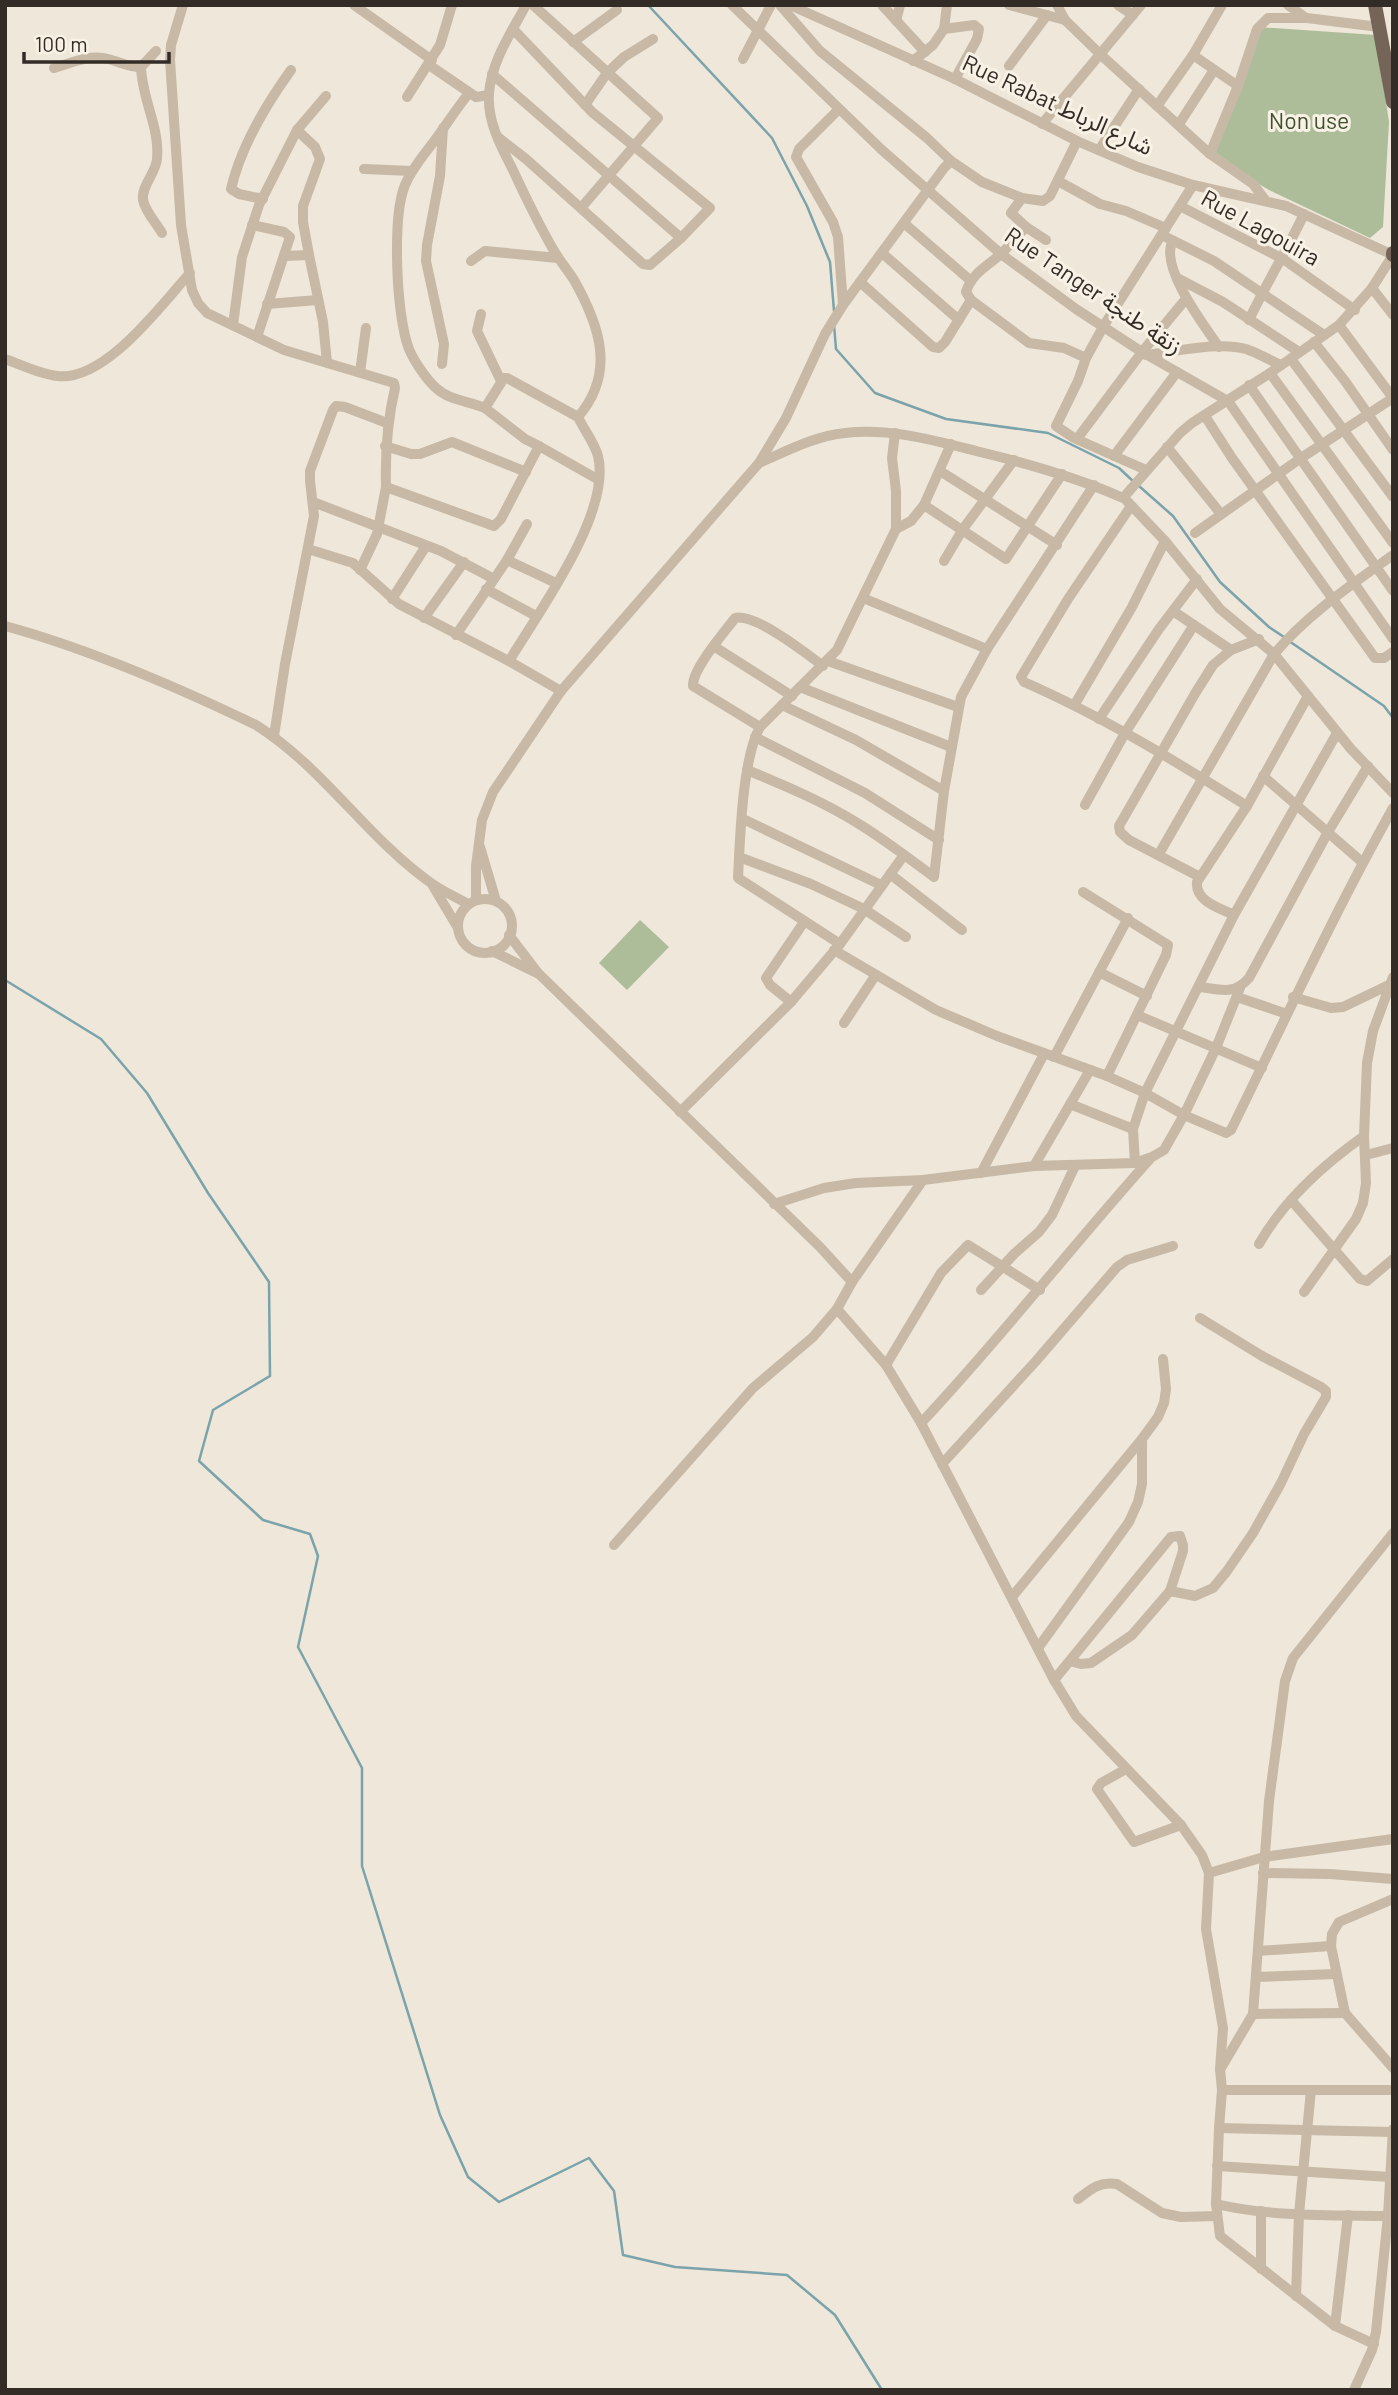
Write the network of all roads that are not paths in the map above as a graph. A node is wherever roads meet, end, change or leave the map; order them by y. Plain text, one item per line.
1 (183, 5) edge
2 (354, 5) edge
3 (452, 5) edge
4 (526, 5) edge
5 (533, 5) edge
6 (732, 5) edge
7 (771, 5) edge
8 (780, 5) edge
9 (790, 5) edge
10 (882, 5) edge
11 (901, 5) edge
12 (947, 5) edge
13 (1009, 5) edge
14 (1057, 5) edge
15 (1118, 5) edge
16 (1141, 5) edge
17 (1222, 5) edge
18 (1288, 5) edge
19 (1375, 5) edge
20 (813, 9) edge
21 (617, 10) dead end
22 (1046, 15) junction
23 (1133, 15) junction
24 (1307, 18) junction
25 (1065, 20) junction
26 (896, 21) junction
27 (1380, 27) junction
28 (513, 29) junction
29 (944, 29) junction
30 (758, 30) junction
31 (653, 39) dead end
32 (573, 42) junction
33 (156, 51) dead end
34 (925, 52) junction
35 (1101, 55) junction
36 (1193, 55) junction
37 (743, 59) dead end
38 (913, 61) junction
39 (430, 63) junction
40 (1009, 66) dead end
41 (141, 67) junction
42 (54, 68) dead end
43 (291, 71) dead end
44 (1214, 71) junction
45 (607, 73) junction
46 (492, 74) junction
47 (955, 79) junction
48 (1238, 86) junction
49 (1139, 89) junction
50 (469, 93) junction
51 (489, 95) junction
52 (326, 96) dead end
53 (1392, 96) edge
54 (407, 97) dead end
55 (585, 105) junction
56 (1157, 106) junction
57 (839, 109) junction
58 (1042, 124) junction
59 (1179, 124) junction
60 (443, 128) junction
61 (297, 130) junction
62 (496, 136) junction
63 (1077, 141) junction
64 (634, 147) junction
65 (1099, 150) junction
66 (1210, 155) junction
67 (951, 162) junction
68 (363, 169) dead end
69 (412, 171) junction
70 (609, 177) junction
71 (1058, 181) junction
72 (1194, 186) junction
73 (926, 191) junction
74 (1023, 198) junction
75 (263, 199) junction
76 (1266, 201) junction
77 (1180, 206) junction
78 (582, 208) junction
79 (1304, 214) junction
80 (905, 223) junction
81 (252, 225) junction
82 (1026, 227) junction
83 (1164, 232) junction
84 (162, 233) dead end
85 (681, 239) junction
86 (1046, 240) dead end
87 (1173, 241) junction
88 (882, 253) junction
89 (1001, 254) junction
90 (1393, 254) edge
91 (309, 255) junction
92 (284, 256) junction
93 (558, 258) junction
94 (1283, 259) junction
95 (471, 261) dead end
96 (190, 273) junction
97 (1179, 279) junction
98 (971, 281) junction
99 (860, 282) junction
100 (1372, 288) junction
101 (1261, 295) junction
102 (318, 300) junction
103 (971, 300) junction
104 (1185, 300) junction
105 (267, 304) junction
106 (841, 307) junction
107 (1355, 310) junction
108 (481, 314) dead end
109 (1393, 315) edge
110 (959, 320) junction
111 (1249, 320) junction
112 (233, 325) junction
113 (1339, 325) junction
114 (1103, 327) junction
115 (366, 328) dead end
116 (257, 337) junction
117 (1319, 338) junction
118 (1219, 347) junction
119 (1144, 354) junction
120 (1086, 358) junction
121 (5, 359) edge
122 (1290, 359) junction
123 (327, 363) junction
124 (442, 364) dead end
125 (360, 372) junction
126 (1177, 372) junction
127 (1270, 373) junction
128 (501, 381) junction
129 (1249, 386) junction
130 (1393, 398) edge
131 (1228, 401) junction
132 (485, 408) junction
133 (1369, 415) junction
134 (1205, 416) junction
135 (578, 418) junction
136 (387, 422) junction
137 (1343, 431) junction
138 (895, 433) junction
139 (1077, 439) junction
140 (951, 444) junction
141 (1321, 445) junction
142 (385, 446) junction
143 (540, 446) junction
144 (1167, 447) junction
145 (1393, 450) edge
146 (1114, 456) junction
147 (1301, 458) junction
148 (1014, 460) junction
149 (760, 463) junction
150 (940, 471) junction
151 (526, 472) junction
152 (1144, 473) junction
153 (1062, 474) junction
154 (1278, 474) junction
155 (599, 480) junction
156 (1094, 485) junction
157 (386, 487) junction
158 (1255, 491) junction
159 (1393, 497) edge
160 (1128, 499) junction
161 (986, 500) junction
162 (313, 502) junction
163 (924, 505) junction
164 (1221, 514) junction
165 (527, 524) dead end
166 (379, 527) junction
167 (1028, 527) junction
168 (896, 529) junction
169 (963, 529) junction
170 (1195, 533) dead end
171 (1165, 541) junction
172 (1393, 543) edge
173 (1057, 545) junction
174 (426, 546) junction
175 (308, 549) junction
176 (1393, 555) edge
177 (507, 560) junction
178 (944, 561) dead end
179 (464, 562) junction
180 (1376, 567) junction
181 (360, 570) junction
182 (494, 579) junction
183 (1197, 579) junction
184 (1353, 582) junction
185 (556, 583) junction
186 (486, 589) junction
187 (1393, 591) edge
188 (863, 598) junction
189 (392, 599) junction
190 (1332, 599) junction
191 (1173, 611) junction
192 (536, 616) junction
193 (424, 618) junction
194 (1194, 625) junction
195 (5, 626) edge
196 (457, 635) junction
197 (1259, 639) junction
198 (1393, 639) edge
199 (715, 647) junction
200 (987, 649) junction
201 (1231, 650) junction
202 (1393, 652) edge
203 (1274, 653) junction
204 (509, 661) junction
205 (825, 664) junction
206 (561, 691) junction
207 (796, 692) junction
208 (1308, 696) junction
209 (1075, 704) junction
210 (782, 705) junction
211 (958, 707) junction
212 (1099, 719) junction
213 (757, 732) junction
214 (1125, 733) junction
215 (1337, 733) junction
216 (274, 736) junction
217 (951, 747) junction
218 (1161, 752) junction
219 (1368, 766) junction
220 (747, 770) junction
221 (1264, 776) junction
222 (1203, 778) junction
223 (944, 792) junction
224 (1393, 793) edge
225 (1297, 803) junction
226 (1084, 806) dead end
227 (1247, 806) junction
228 (1393, 808) edge
229 (743, 819) junction
230 (1328, 832) junction
231 (939, 840) junction
232 (478, 843) junction
233 (1158, 854) junction
234 (904, 855) junction
235 (739, 857) junction
236 (1362, 862) junction
237 (890, 874) junction
238 (1200, 877) junction
239 (431, 884) junction
240 (881, 885) junction
241 (1083, 892) dead end
242 (496, 901) junction
243 (472, 902) junction
244 (864, 909) junction
245 (1234, 915) junction
246 (1128, 918) junction
247 (804, 922) junction
248 (458, 928) junction
249 (962, 930) dead end
250 (509, 936) junction
251 (906, 937) dead end
252 (837, 947) junction
253 (492, 951) junction
254 (1099, 972) junction
255 (538, 973) junction
256 (875, 976) junction
257 (1392, 981) edge
258 (1199, 986) junction
259 (1238, 992) junction
260 (1147, 996) junction
261 (1293, 998) junction
262 (791, 1002) junction
263 (1287, 1014) junction
264 (1137, 1015) junction
265 (844, 1023) dead end
266 (1177, 1031) junction
267 (1216, 1048) junction
268 (1049, 1056) junction
269 (1262, 1068) junction
270 (1090, 1070) junction
271 (1107, 1076) junction
272 (1145, 1093) junction
273 (1070, 1104) junction
274 (680, 1112) junction
275 (1184, 1115) junction
276 (1133, 1129) junction
277 (1364, 1136) junction
278 (1393, 1147) edge
279 (1366, 1155) junction
280 (1152, 1157) junction
281 (1135, 1163) junction
282 (1034, 1166) junction
283 (1075, 1166) junction
284 (981, 1173) junction
285 (923, 1181) junction
286 (1291, 1200) junction
287 (774, 1204) junction
288 (1259, 1244) dead end
289 (1172, 1246) dead end
290 (1334, 1249) junction
291 (1393, 1259) edge
292 (1003, 1266) junction
293 (852, 1282) junction
294 (981, 1290) dead end
295 (1040, 1290) junction
296 (1304, 1292) dead end
297 (837, 1310) junction
298 (1200, 1318) dead end
299 (1163, 1359) dead end
300 (886, 1365) junction
301 (921, 1423) junction
302 (1142, 1439) junction
303 (942, 1464) junction
304 (1393, 1533) edge
305 (614, 1545) dead end
306 (1170, 1591) junction
307 (1012, 1597) junction
308 (1038, 1648) junction
309 (1070, 1661) junction
310 (1054, 1680) junction
311 (1126, 1769) junction
312 (1181, 1825) junction
313 (1393, 1839) edge
314 (1264, 1857) junction
315 (1263, 1872) junction
316 (1209, 1873) junction
317 (1393, 1878) edge
318 (1393, 1899) edge
319 (1331, 1946) junction
320 (1258, 1951) junction
321 (1335, 1973) junction
322 (1256, 1976) junction
323 (1345, 2013) junction
324 (1253, 2014) junction
325 (1393, 2068) edge
326 (1220, 2069) junction
327 (1222, 2090) junction
328 (1311, 2090) junction
329 (1393, 2090) edge
330 (1219, 2128) junction
331 (1309, 2131) junction
332 (1393, 2131) edge
333 (1217, 2166) junction
334 (1305, 2170) junction
335 (1390, 2177) junction
336 (1079, 2199) dead end
337 (1217, 2210) junction
338 (1261, 2211) junction
339 (1298, 2214) junction
340 (1348, 2215) junction
341 (1388, 2216) junction
342 (1261, 2269) junction
343 (1296, 2296) junction
344 (1335, 2326) junction
345 (1374, 2344) junction
346 (1354, 2390) edge

1 - 96 street
2 - 39 street
3 - 39 street
4 - 28 street
5 - 32 street
6 - 30 street, Rue Tanger زنقة طنجة
7 - 30 street
8 - 67 street
9 - 20 street, Rue Rabat شارع الرباط
10 - 26 street
11 - 26 street
12 - 29 street
13 - 22 street
14 - 25 street
15 - 23 street
16 - 23 street
17 - 36 street
18 - 24 street
19 - 27 main road
20 - 38 street, Rue Rabat شارع الرباط
21 - 32 street
22 - 25 street
22 - 40 street
23 - 35 street
24 - 27 street
24 - 48 street
25 - 35 street
26 - 34 street
27 - 53 main road
28 - 46 street
28 - 55 street
29 - 34 street
29 - 47 street
30 - 37 street
30 - 57 street, Rue Tanger زنقة طنجة
31 - 45 street
32 - 45 street
33 - 41 street
34 - 38 street
35 - 49 street
35 - 58 street
36 - 44 street
36 - 56 street
38 - 47 street, Rue Rabat شارع الرباط
39 - 50 street
39 - 54 street
41 - 42 street
41 - 84 street
43 - 75 street
44 - 48 street
44 - 59 street
45 - 55 street
45 - 64 street
46 - 51 street
46 - 70 street
47 - 58 street, Rue Rabat شارع الرباط
48 - 66 street
49 - 56 street
49 - 65 street
50 - 51 street
50 - 60 street
51 - 62 street
52 - 61 street
55 - 64 street
56 - 59 street
57 - 73 street, Rue Tanger زنقة طنجة
57 - 106 street
58 - 63 street, Rue Rabat شارع الرباط
59 - 66 street
60 - 69 street
60 - 124 street
61 - 75 street
61 - 91 street
62 - 78 street
62 - 93 street
63 - 65 street, Rue Rabat شارع الرباط
63 - 71 street
64 - 70 street
64 - 85 street
65 - 72 street, Rue Rabat شارع الرباط
66 - 76 street
67 - 73 street
67 - 74 street
68 - 69 street
69 - 132 street
70 - 78 street
70 - 85 street
71 - 74 street
71 - 83 street
72 - 76 street, Rue Rabat شارع الرباط
72 - 77 street
73 - 80 street
73 - 89 street, Rue Tanger زنقة طنجة
74 - 82 street
75 - 81 street
76 - 79 street, Rue Rabat شارع الرباط
77 - 83 street
77 - 94 street, Rue Lagouira
78 - 85 street
79 - 90 street, Rue Rabat شارع الرباط
79 - 94 street
80 - 88 street
80 - 98 street
81 - 92 street
81 - 112 street
82 - 86 street
82 - 89 street
83 - 87 street
83 - 114 street
87 - 97 street
87 - 101 street
88 - 99 street
88 - 110 street
89 - 98 street
89 - 114 street, Rue Tanger زنقة طنجة
90 - 100 street
91 - 92 street
91 - 102 street
92 - 105 street
93 - 95 street
93 - 135 street
94 - 101 street
94 - 107 street, Rue Lagouira
96 - 112 street
96 - 121 street
97 - 104 street
97 - 111 street
98 - 103 street
99 - 106 street
99 - 110 street
100 - 107 street
100 - 109 street
101 - 111 street
101 - 117 street
102 - 105 street
102 - 123 street
103 - 110 street
103 - 120 street
104 - 118 street
104 - 119 street
105 - 116 street
106 - 149 street
107 - 113 street
108 - 128 street
111 - 122 street
112 - 116 street
113 - 117 street
113 - 130 street
114 - 119 street, Rue Tanger زنقة طنجة
114 - 120 street
115 - 125 street
116 - 123 street
117 - 122 street
117 - 133 street
118 - 119 street
118 - 122 street
119 - 126 street, Rue Tanger زنقة طنجة
119 - 139 street
120 - 139 street
122 - 127 street
122 - 137 street
123 - 125 street
125 - 136 street
126 - 131 street, Rue Tanger زنقة طنجة
126 - 146 street
127 - 129 street
127 - 141 street
128 - 132 street
128 - 135 street
129 - 131 street
129 - 147 street
130 - 133 street
131 - 134 street
131 - 154 street, Rue Tanger زنقة طنجة
132 - 143 street
133 - 137 street
133 - 145 street
134 - 144 street
134 - 158 street
135 - 155 street
136 - 142 street
136 - 162 street
137 - 141 street
137 - 159 street
138 - 140 street
138 - 149 street
138 - 168 street
139 - 146 street
140 - 148 street
140 - 150 street
141 - 147 street
141 - 172 street
142 - 151 street
142 - 157 street
143 - 151 street
143 - 155 street
144 - 152 street
144 - 164 street
146 - 152 street
147 - 154 street
147 - 180 street
148 - 153 street
148 - 161 street
149 - 206 street
150 - 161 street
150 - 163 street
151 - 157 street
152 - 160 street
153 - 156 street
153 - 167 street
154 - 158 street
154 - 184 street, Rue Tanger زنقة طنجة
155 - 185 street
156 - 160 street
156 - 173 street
157 - 166 street
158 - 164 street
158 - 190 street
160 - 171 street
160 - 209 street
161 - 167 street
161 - 169 street
162 - 166 street
162 - 175 street
163 - 168 street
163 - 169 street
164 - 170 street
165 - 177 street
166 - 174 street
166 - 181 street
167 - 169 street
167 - 173 street
168 - 188 street
169 - 178 street
171 - 183 street
171 - 209 street
173 - 200 street
174 - 179 street
174 - 189 street
175 - 181 street
175 - 216 street
176 - 180 street
177 - 182 street
177 - 185 street
179 - 182 street
179 - 193 street
180 - 184 street
180 - 187 street
181 - 189 street
182 - 186 street
183 - 191 street
183 - 197 street
184 - 190 street
184 - 198 street, Rue Tanger زنقة طنجة
185 - 192 street
186 - 192 street
186 - 196 street
188 - 200 street
188 - 205 street
189 - 193 street
190 - 202 street
190 - 203 street
191 - 194 street
191 - 212 street
192 - 204 street
193 - 196 street
194 - 201 street
194 - 214 street
195 - 216 street
196 - 204 street
197 - 201 street
197 - 203 street
199 - 205 street
199 - 207 street
199 - 213 street
200 - 211 street
201 - 218 street
203 - 208 street
203 - 222 street
204 - 206 street
205 - 207 street
205 - 211 street
206 - 232 street
207 - 210 street
207 - 217 street
208 - 215 street
208 - 221 street
209 - 212 street
210 - 213 street
210 - 223 street
211 - 217 street
212 - 214 street
213 - 220 street
213 - 231 street
214 - 218 street
214 - 226 street
215 - 219 street
215 - 225 street
216 - 239 street
217 - 223 street
218 - 222 street
218 - 233 street
219 - 224 street
219 - 230 street
220 - 229 street
220 - 234 street
221 - 225 street
221 - 227 street
222 - 227 street
222 - 233 street
223 - 231 street
225 - 230 street
225 - 245 street
227 - 238 street
228 - 236 street
229 - 235 street
229 - 240 street
230 - 236 street
230 - 259 street
231 - 234 street
232 - 242 street
232 - 243 street
233 - 238 street
234 - 237 street
235 - 244 street
235 - 247 street
236 - 261 street
237 - 240 street
237 - 249 street
238 - 245 street
239 - 243 street
239 - 248 street
240 - 244 street
241 - 246 street
242 - 243 street
242 - 250 street
243 - 248 street
244 - 251 street
244 - 252 street
245 - 258 street
246 - 254 street
246 - 260 street
247 - 252 street
247 - 262 street
248 - 253 street
250 - 253 street
250 - 255 street
252 - 256 street
252 - 262 street
253 - 255 street
254 - 260 street
254 - 268 street
255 - 274 street
256 - 265 street
256 - 268 street
257 - 261 street
257 - 277 street
258 - 259 street
258 - 266 street
259 - 263 street
259 - 267 street
260 - 264 street
261 - 263 street
262 - 274 street
263 - 269 street
264 - 266 street
264 - 271 street
266 - 267 street
266 - 272 street
267 - 269 street
267 - 275 street
268 - 270 street
268 - 284 street
269 - 275 street
270 - 271 street
270 - 273 street
271 - 272 street
272 - 275 street
272 - 276 street
273 - 276 street
273 - 282 street
274 - 287 street
275 - 280 street
276 - 281 street
277 - 279 street
277 - 286 street
278 - 279 street
279 - 290 street
280 - 281 street
280 - 295 street
281 - 283 street
282 - 283 street
282 - 284 street
283 - 292 street
284 - 285 street
285 - 287 street
285 - 293 street
286 - 288 street
286 - 290 street
287 - 293 street
289 - 303 street
290 - 291 street
290 - 296 street
292 - 294 street
292 - 295 street
292 - 300 street
293 - 297 street
295 - 301 street
297 - 300 street
297 - 305 street
298 - 306 street
299 - 302 street
300 - 301 street
301 - 303 street
302 - 307 street
302 - 308 street
303 - 307 street
304 - 314 street
306 - 309 street
306 - 309 street
307 - 308 street
308 - 310 street
309 - 310 street
310 - 311 street
311 - 312 street
311 - 312 street
312 - 316 street
313 - 314 street
314 - 315 street
314 - 316 street
315 - 317 street
315 - 320 street
316 - 326 street
318 - 319 street
319 - 320 street
319 - 321 street
320 - 322 street
321 - 322 street
321 - 323 street
322 - 324 street
323 - 324 street
323 - 325 street
324 - 326 street
326 - 327 street
327 - 328 street
327 - 330 street
328 - 329 street
328 - 331 street
330 - 331 street
330 - 333 street
331 - 332 street
331 - 334 street
332 - 335 street
333 - 334 street
333 - 337 street
334 - 335 street
334 - 339 street
335 - 341 street
336 - 337 street
337 - 338 street
337 - 342 street
338 - 339 street
338 - 342 street
339 - 340 street
339 - 343 street
340 - 341 street
340 - 344 street
341 - 345 street
342 - 343 street
343 - 344 street
344 - 345 street
345 - 346 street

